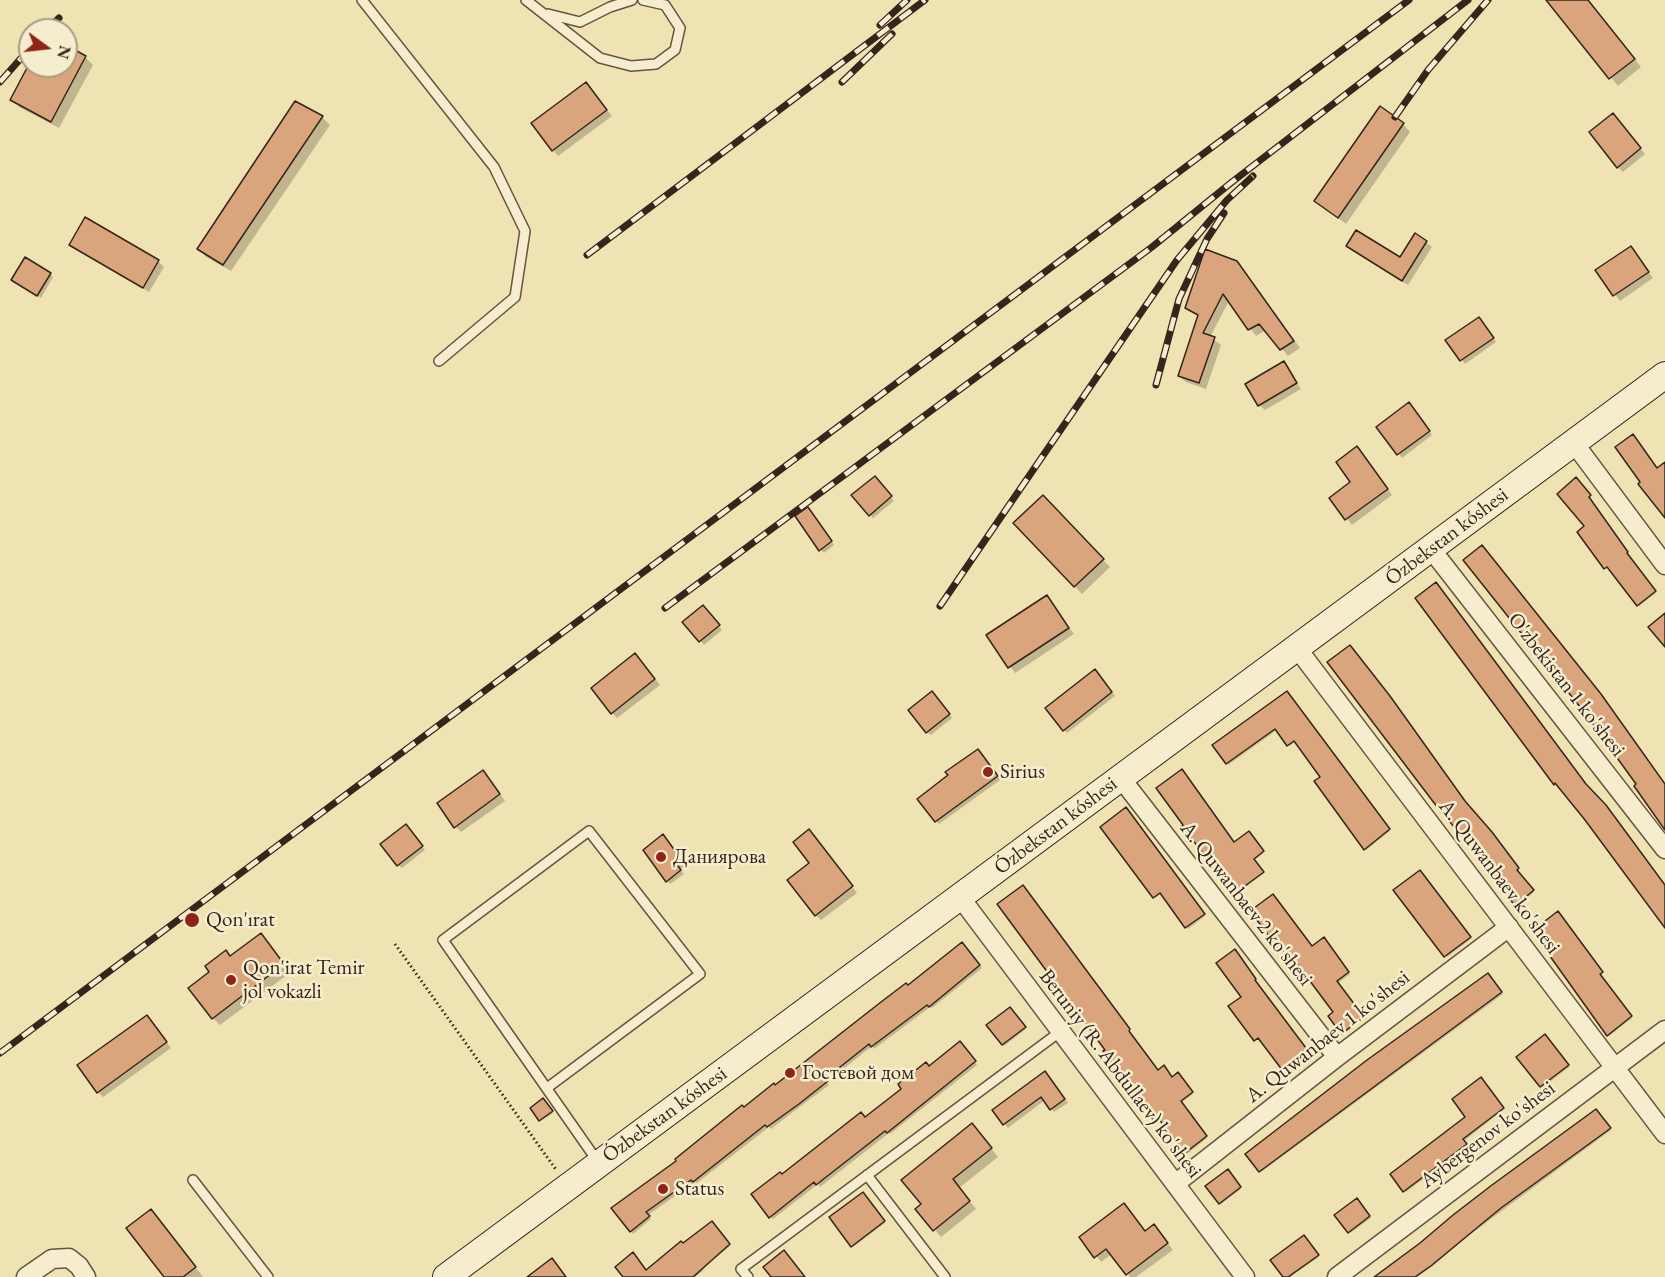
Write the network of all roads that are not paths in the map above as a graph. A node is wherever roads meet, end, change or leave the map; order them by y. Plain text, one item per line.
1 (362, 0) edge
2 (526, 0) edge
3 (632, 0) edge
4 (644, 0) edge
5 (546, 14) junction
6 (439, 361) dead end
7 (1665, 375) edge
8 (1574, 442) junction
9 (1431, 549) junction
10 (1665, 565) edge
11 (1297, 648) junction
12 (1120, 777) junction
13 (1665, 849) edge
14 (960, 897) junction
15 (1509, 927) junction
16 (1665, 1030) edge
17 (1061, 1031) junction
18 (1337, 1057) junction
19 (1615, 1067) junction
20 (547, 1088) junction
21 (1665, 1134) edge
22 (600, 1164) junction
23 (867, 1176) junction
24 (193, 1180) dead end
25 (1175, 1184) junction
26 (451, 1276) edge
27 (26, 1277) edge
28 (86, 1277) edge
29 (268, 1277) edge
30 (748, 1277) edge
31 (945, 1277) edge
32 (1245, 1277) edge
33 (1337, 1277) edge

1 - 6 lane
2 - 5 lane
3 - 5 lane
4 - 5 lane
7 - 8 street, Ózbekstan kóshesi
8 - 9 street, Ózbekstan kóshesi
8 - 10 street
9 - 11 street, Ózbekstan kóshesi
9 - 13 street, O'zbekistan 1 ko'shesi
11 - 12 street, Ózbekstan kóshesi
11 - 15 street, A. Quwanbaev ko'shesi
12 - 14 street, Ózbekstan kóshesi
12 - 18 street, A. Quwanbaev 2 ko'shesi
14 - 17 street, Beruniy (R. Abdullaev) ko'shesi
14 - 22 street, Ózbekstan kóshesi
15 - 18 street, A. Quwanbaev 1 ko'shesi
15 - 19 street, A. Quwanbaev ko'shesi
16 - 19 street, Aybergenov ko'shesi
17 - 23 lane
17 - 25 street, Beruniy (R. Abdullaev) ko'shesi
18 - 25 street, A. Quwanbaev 1 ko'shesi
19 - 21 street, A. Quwanbaev ko'shesi
19 - 33 street, Aybergenov ko'shesi
20 - 20 lane
20 - 22 lane
22 - 26 street, Ózbekstan kóshesi
23 - 30 lane
23 - 31 lane
24 - 29 lane
25 - 32 street, Beruniy (R. Abdullaev) ko'shesi
27 - 28 street

